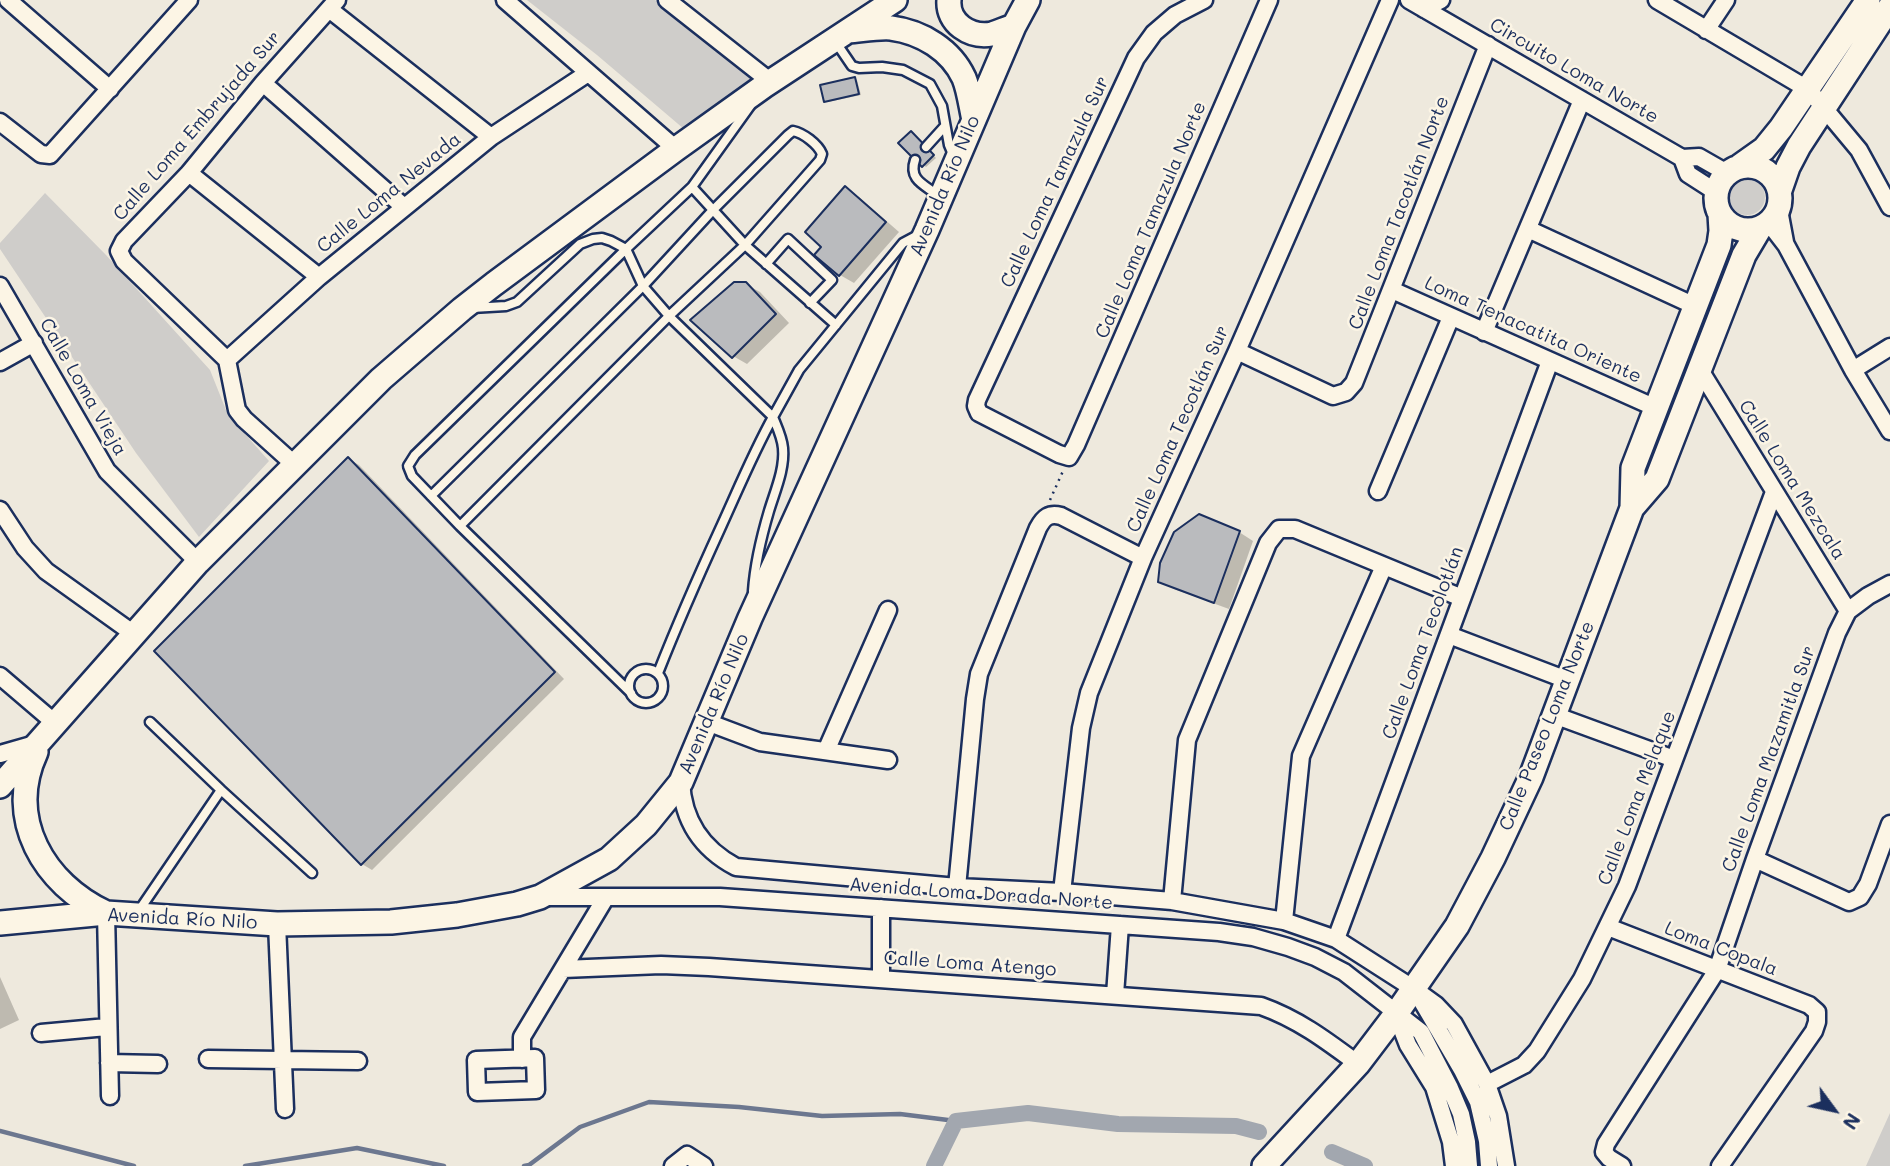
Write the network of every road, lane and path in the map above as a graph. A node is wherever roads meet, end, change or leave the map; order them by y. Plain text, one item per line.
1 (8, 0) edge
2 (189, 0) edge
3 (505, 0) edge
4 (693, 0) edge
5 (895, 0) edge
6 (949, 0) edge
7 (1028, 0) edge
8 (1204, 0) edge
9 (1269, 0) edge
10 (1390, 0) edge
11 (1409, 0) edge
12 (1441, 0) edge
13 (1657, 0) edge
14 (1726, 0) edge
15 (1868, 0) edge
16 (333, 5) edge
17 (673, 5) edge
18 (1890, 7) edge
19 (1424, 9) junction
20 (1014, 26) junction
21 (1706, 30) junction
22 (839, 35) junction
23 (1488, 45) junction
24 (588, 73) junction
25 (263, 83) junction
26 (767, 84) junction
27 (110, 89) junction
28 (1809, 90) junction
29 (1582, 100) junction
30 (1824, 109) junction
31 (974, 120) junction
32 (0, 122) edge
33 (944, 126) junction
34 (491, 137) junction
35 (926, 147) dead end
36 (676, 149) junction
37 (915, 160) dead end
38 (956, 162) junction
39 (189, 173) junction
40 (1726, 186) junction
41 (692, 187) junction
42 (941, 198) junction
43 (404, 206) junction
44 (1890, 207) edge
45 (713, 210) junction
46 (1772, 213) junction
47 (1528, 229) junction
48 (928, 230) junction
49 (745, 245) junction
50 (626, 249) junction
51 (766, 264) junction
52 (319, 277) junction
53 (0, 286) edge
54 (643, 286) junction
55 (1392, 290) junction
56 (810, 303) junction
57 (1695, 306) junction
58 (462, 309) junction
59 (669, 316) junction
60 (1451, 317) junction
61 (836, 325) junction
62 (1484, 332) junction
63 (34, 343) junction
64 (1890, 346) edge
65 (1237, 351) junction
66 (227, 360) junction
67 (1550, 361) junction
68 (0, 362) edge
69 (1700, 370) junction
70 (1853, 370) junction
71 (1656, 408) junction
72 (773, 417) junction
73 (1890, 431) edge
74 (1069, 457) junction
75 (295, 465) junction
76 (1378, 491) dead end
77 (1774, 492) junction
78 (431, 496) junction
79 (1632, 508) junction
80 (0, 510) edge
81 (1046, 516) junction
82 (460, 526) junction
83 (1143, 558) junction
84 (198, 562) junction
85 (1384, 566) junction
86 (1890, 584) edge
87 (1462, 598) junction
88 (888, 610) dead end
89 (1848, 611) junction
90 (750, 618) junction
91 (134, 634) junction
92 (1449, 635) junction
93 (658, 673) junction
94 (0, 676) edge
95 (1567, 680) junction
96 (631, 693) junction
97 (1554, 715) junction
98 (150, 722) dead end
99 (707, 722) junction
100 (55, 723) junction
101 (35, 744) junction
102 (826, 751) junction
103 (0, 754) edge
104 (1674, 759) junction
105 (888, 760) dead end
106 (681, 782) junction
107 (0, 786) edge
108 (221, 790) junction
109 (1890, 824) edge
110 (1755, 859) junction
111 (312, 873) dead end
112 (957, 887) junction
113 (1062, 892) junction
114 (540, 897) junction
115 (606, 897) junction
116 (1172, 901) junction
117 (881, 908) junction
118 (106, 913) junction
119 (137, 915) junction
120 (1284, 921) junction
121 (0, 923) edge
122 (277, 924) junction
123 (1120, 925) junction
124 (1608, 928) junction
125 (1336, 939) junction
126 (563, 969) junction
127 (1717, 970) junction
128 (881, 979) junction
129 (1414, 989) junction
130 (1115, 995) junction
131 (1396, 1014) junction
132 (107, 1027) junction
133 (41, 1033) dead end
134 (208, 1059) dead end
135 (522, 1059) dead end
136 (283, 1060) junction
137 (358, 1061) dead end
138 (109, 1063) junction
139 (158, 1064) dead end
140 (1358, 1064) junction
141 (1487, 1084) junction
142 (110, 1096) dead end
143 (285, 1109) dead end
144 (673, 1166) edge
145 (704, 1166) edge
146 (1264, 1166) edge
147 (1454, 1166) edge
148 (1469, 1166) edge
149 (1489, 1166) edge
150 (1506, 1166) edge
151 (1622, 1166) edge
152 (1720, 1166) edge

1 - 27 street
2 - 27 street
3 - 24 street
4 - 17 street
5 - 22 main road
6 - 20 main road
7 - 20 main road, Avenida Río Nilo
8 - 74 street, Calle Loma Tamazula Sur
9 - 74 street, Calle Loma Tamazula Norte
10 - 65 street, Calle Loma Tecotlán Sur
11 - 19 street, Circuito Loma Norte
12 - 19 street
13 - 21 street
14 - 21 street
15 - 28 main road
16 - 25 street, Calle Loma Embrujada Sur
16 - 34 street
17 - 26 street
18 - 30 main road, Calle Paseo Loma Norte
19 - 23 street, Circuito Loma Norte
20 - 31 main road, Avenida Río Nilo
21 - 28 street
22 - 26 main road
22 - 31 main road
22 - 33 lane
23 - 29 street, Circuito Loma Norte
23 - 55 street, Calle Loma Tacotlán Norte
24 - 34 street, Calle Loma Nevada
24 - 36 street
25 - 39 street, Calle Loma Embrujada Sur
25 - 43 street
26 - 36 main road
26 - 41 lane
27 - 32 street
28 - 30 street
28 - 40 main road
29 - 40 street, Circuito Loma Norte
29 - 47 street
30 - 44 street
30 - 46 main road, Calle Paseo Loma Norte
31 - 38 main road, Avenida Río Nilo
33 - 35 lane
33 - 38 lane
34 - 43 street, Calle Loma Nevada
36 - 58 main road
37 - 42 lane
38 - 42 main road, Avenida Río Nilo
39 - 52 street
39 - 66 street, Calle Loma Embrujada Sur
40 - 46 main road
40 - 46 main road
40 - 57 main road, Calle Paseo Loma Norte
41 - 45 lane
41 - 50 lane
42 - 48 main road, Avenida Río Nilo
43 - 52 street, Calle Loma Nevada
45 - 49 lane
45 - 49 lane
45 - 54 lane
46 - 69 main road, Calle Paseo Loma Norte
46 - 70 street
47 - 57 street
47 - 62 street
48 - 61 lane
48 - 90 main road, Avenida Río Nilo
49 - 51 lane
49 - 59 lane
50 - 54 lane
50 - 58 lane
50 - 78 lane
51 - 56 lane
51 - 56 lane
52 - 66 street, Calle Loma Nevada
53 - 63 street, Calle Loma Vieja
54 - 59 lane
54 - 78 lane
55 - 60 street, Loma Tenacatita Oriente
55 - 65 street, Calle Loma Tacotlán Norte
56 - 61 lane
57 - 71 main road, Calle Paseo Loma Norte
58 - 75 main road
59 - 72 lane
59 - 82 lane
60 - 62 street, Loma Tenacatita Oriente
60 - 76 street
61 - 72 lane
62 - 67 street, Loma Tenacatita Oriente
63 - 68 street
63 - 84 street, Calle Loma Vieja
64 - 70 street
65 - 83 street, Calle Loma Tecotlán Sur
66 - 75 street
67 - 71 street, Loma Tenacatita Oriente
67 - 87 street, Calle Loma Tecolotlán
69 - 77 street, Calle Loma Mezcala
69 - 79 main road, Calle Paseo Loma Norte
70 - 73 street
71 - 79 main road, Calle Paseo Loma Norte
72 - 90 lane
72 - 93 lane
74 - 81 path
75 - 84 main road
77 - 89 street, Calle Loma Mezcala
77 - 104 street, Calle Loma Melaque
78 - 82 lane
79 - 95 main road, Calle Paseo Loma Norte
80 - 91 street
81 - 83 street
81 - 112 street
82 - 96 lane
83 - 113 street, Calle Loma Tecotlán Sur
84 - 91 main road
85 - 87 street
85 - 116 street
85 - 120 street
86 - 89 street
87 - 92 street, Calle Loma Tecolotlán
88 - 102 street
89 - 110 street, Calle Loma Mazamitla Sur
90 - 99 main road, Avenida Río Nilo
91 - 100 main road
92 - 95 street
92 - 125 street, Calle Loma Tecolotlán
93 - 96 lane
93 - 96 lane
94 - 100 street
95 - 97 main road, Calle Paseo Loma Norte
97 - 104 street
97 - 129 main road, Calle Paseo Loma Norte
98 - 108 lane
99 - 102 street
99 - 106 main road, Avenida Río Nilo
100 - 101 main road
100 - 118 main road
101 - 103 street
101 - 107 main road
102 - 105 street
104 - 124 street, Calle Loma Melaque
106 - 112 street, Avenida Loma Dorada Norte
106 - 114 main road, Avenida Río Nilo
108 - 111 lane
108 - 119 lane
109 - 110 street
110 - 127 street, Calle Loma Mazamitla Sur
112 - 113 street, Avenida Loma Dorada Norte
113 - 116 street, Avenida Loma Dorada Norte
114 - 115 street, Avenida Loma Dorada Norte
114 - 122 main road, Avenida Río Nilo
115 - 117 street, Avenida Loma Dorada Norte
115 - 126 street
116 - 120 street, Avenida Loma Dorada Norte
117 - 123 street, Avenida Loma Dorada Norte
117 - 128 street
118 - 119 main road, Avenida Río Nilo
118 - 121 main road, Avenida Río Nilo
118 - 132 street
119 - 122 main road, Avenida Río Nilo
120 - 125 street, Avenida Loma Dorada Norte
122 - 136 street
123 - 130 street
123 - 131 street, Avenida Loma Dorada Norte
124 - 127 street, Loma Copala
124 - 141 street, Calle Loma Melaque
125 - 129 street, Avenida Loma Dorada Norte
126 - 128 street, Calle Loma Atengo
126 - 135 street
127 - 151 street, Calle Loma Mazamitla Sur
127 - 152 street, Loma Copala
128 - 130 street, Calle Loma Atengo
129 - 131 main road, Calle Paseo Loma Norte
129 - 141 street, Avenida Loma Dorada Norte
129 - 149 street, Avenida Loma Dorada Norte
130 - 140 street, Calle Loma Atengo
131 - 140 main road, Calle Paseo Loma Norte
131 - 147 street, Avenida Loma Dorada Norte
131 - 148 street, Avenida Loma Dorada Norte
132 - 133 street
132 - 138 street
134 - 136 street
136 - 137 street
136 - 143 street
138 - 139 street
138 - 142 street
140 - 146 main road, Calle Paseo Loma Norte
141 - 150 street, Avenida Loma Dorada Norte
144 - 145 street

